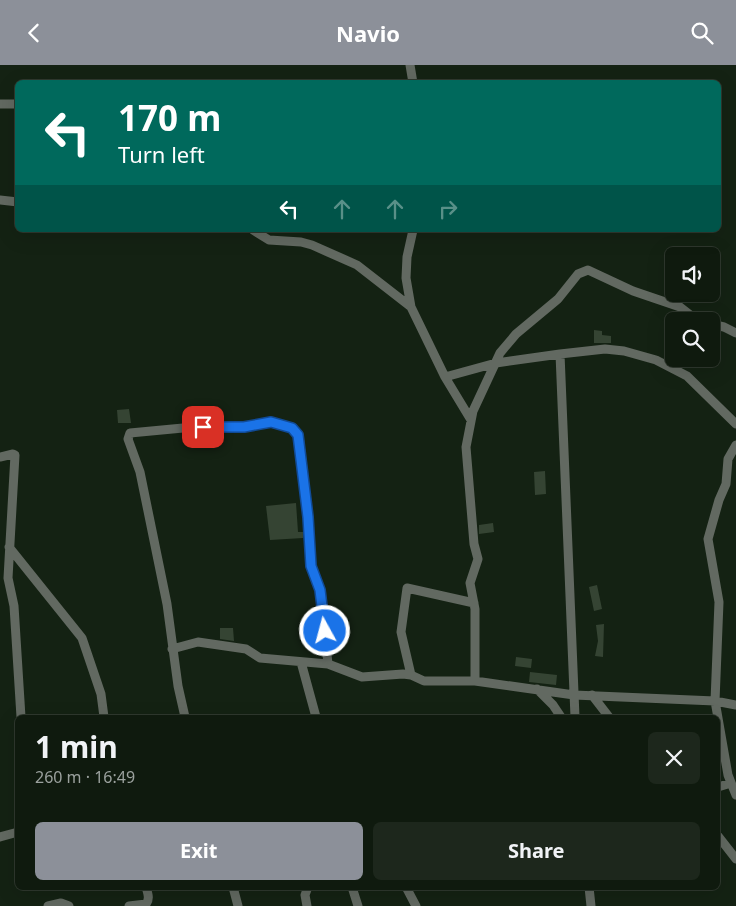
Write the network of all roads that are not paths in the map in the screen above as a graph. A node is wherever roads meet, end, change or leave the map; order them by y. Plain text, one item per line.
1 (410, 65) edge
2 (412, 80) edge
3 (0, 104) edge
4 (15, 104) edge
5 (0, 200) edge
6 (15, 202) edge
7 (256, 232) edge
8 (413, 232) edge
9 (413, 311) junction
10 (686, 312) edge
11 (720, 326) edge
12 (736, 333) edge
13 (560, 354) junction
14 (496, 363) junction
15 (445, 377) junction
16 (471, 420) junction
17 (736, 424) edge
18 (736, 445) edge
19 (0, 457) edge
20 (9, 547) junction
21 (474, 603) junction
22 (172, 649) junction
23 (301, 662) junction
24 (328, 664) junction
25 (411, 675) junction
26 (475, 681) junction
27 (537, 688) junction
28 (574, 695) junction
29 (592, 695) junction
30 (715, 701) junction
31 (736, 705) edge
32 (21, 715) edge
33 (104, 715) edge
34 (185, 715) edge
35 (315, 715) edge
36 (560, 715) edge
37 (575, 715) edge
38 (607, 715) edge
39 (718, 715) edge
40 (720, 725) edge
41 (732, 783) junction
42 (720, 786) edge
43 (736, 795) edge
44 (15, 833) edge
45 (0, 837) edge
46 (720, 839) edge
47 (736, 859) edge
48 (147, 890) edge
49 (233, 890) edge
50 (307, 890) edge
51 (353, 890) edge
52 (408, 890) edge
53 (590, 890) edge
54 (48, 906) edge
55 (69, 906) edge
56 (129, 906) edge
57 (238, 906) edge
58 (307, 906) edge
59 (358, 906) edge
60 (416, 906) edge
61 (591, 906) edge

1 - 2 street
3 - 4 street
5 - 6 street
7 - 9 street
8 - 9 street
9 - 15 street
10 - 14 street
11 - 12 street
13 - 14 street
13 - 17 street
13 - 28 street
14 - 15 street
14 - 16 street
15 - 16 street
16 - 21 street
18 - 30 street
19 - 20 street
20 - 32 street
20 - 33 street
21 - 25 street
21 - 26 street
22 - 23 street
22 - 24 street
22 - 34 street
23 - 24 street
23 - 35 street
24 - 25 street
25 - 26 street
26 - 27 street
27 - 28 street
27 - 36 street
28 - 29 street
28 - 37 street
29 - 30 street
29 - 38 street
30 - 31 street
30 - 39 street
40 - 41 street
41 - 42 street
41 - 43 street
44 - 45 street
46 - 47 street
48 - 56 street
49 - 57 street
50 - 58 street
51 - 59 street
52 - 60 street
53 - 61 street
54 - 55 street

